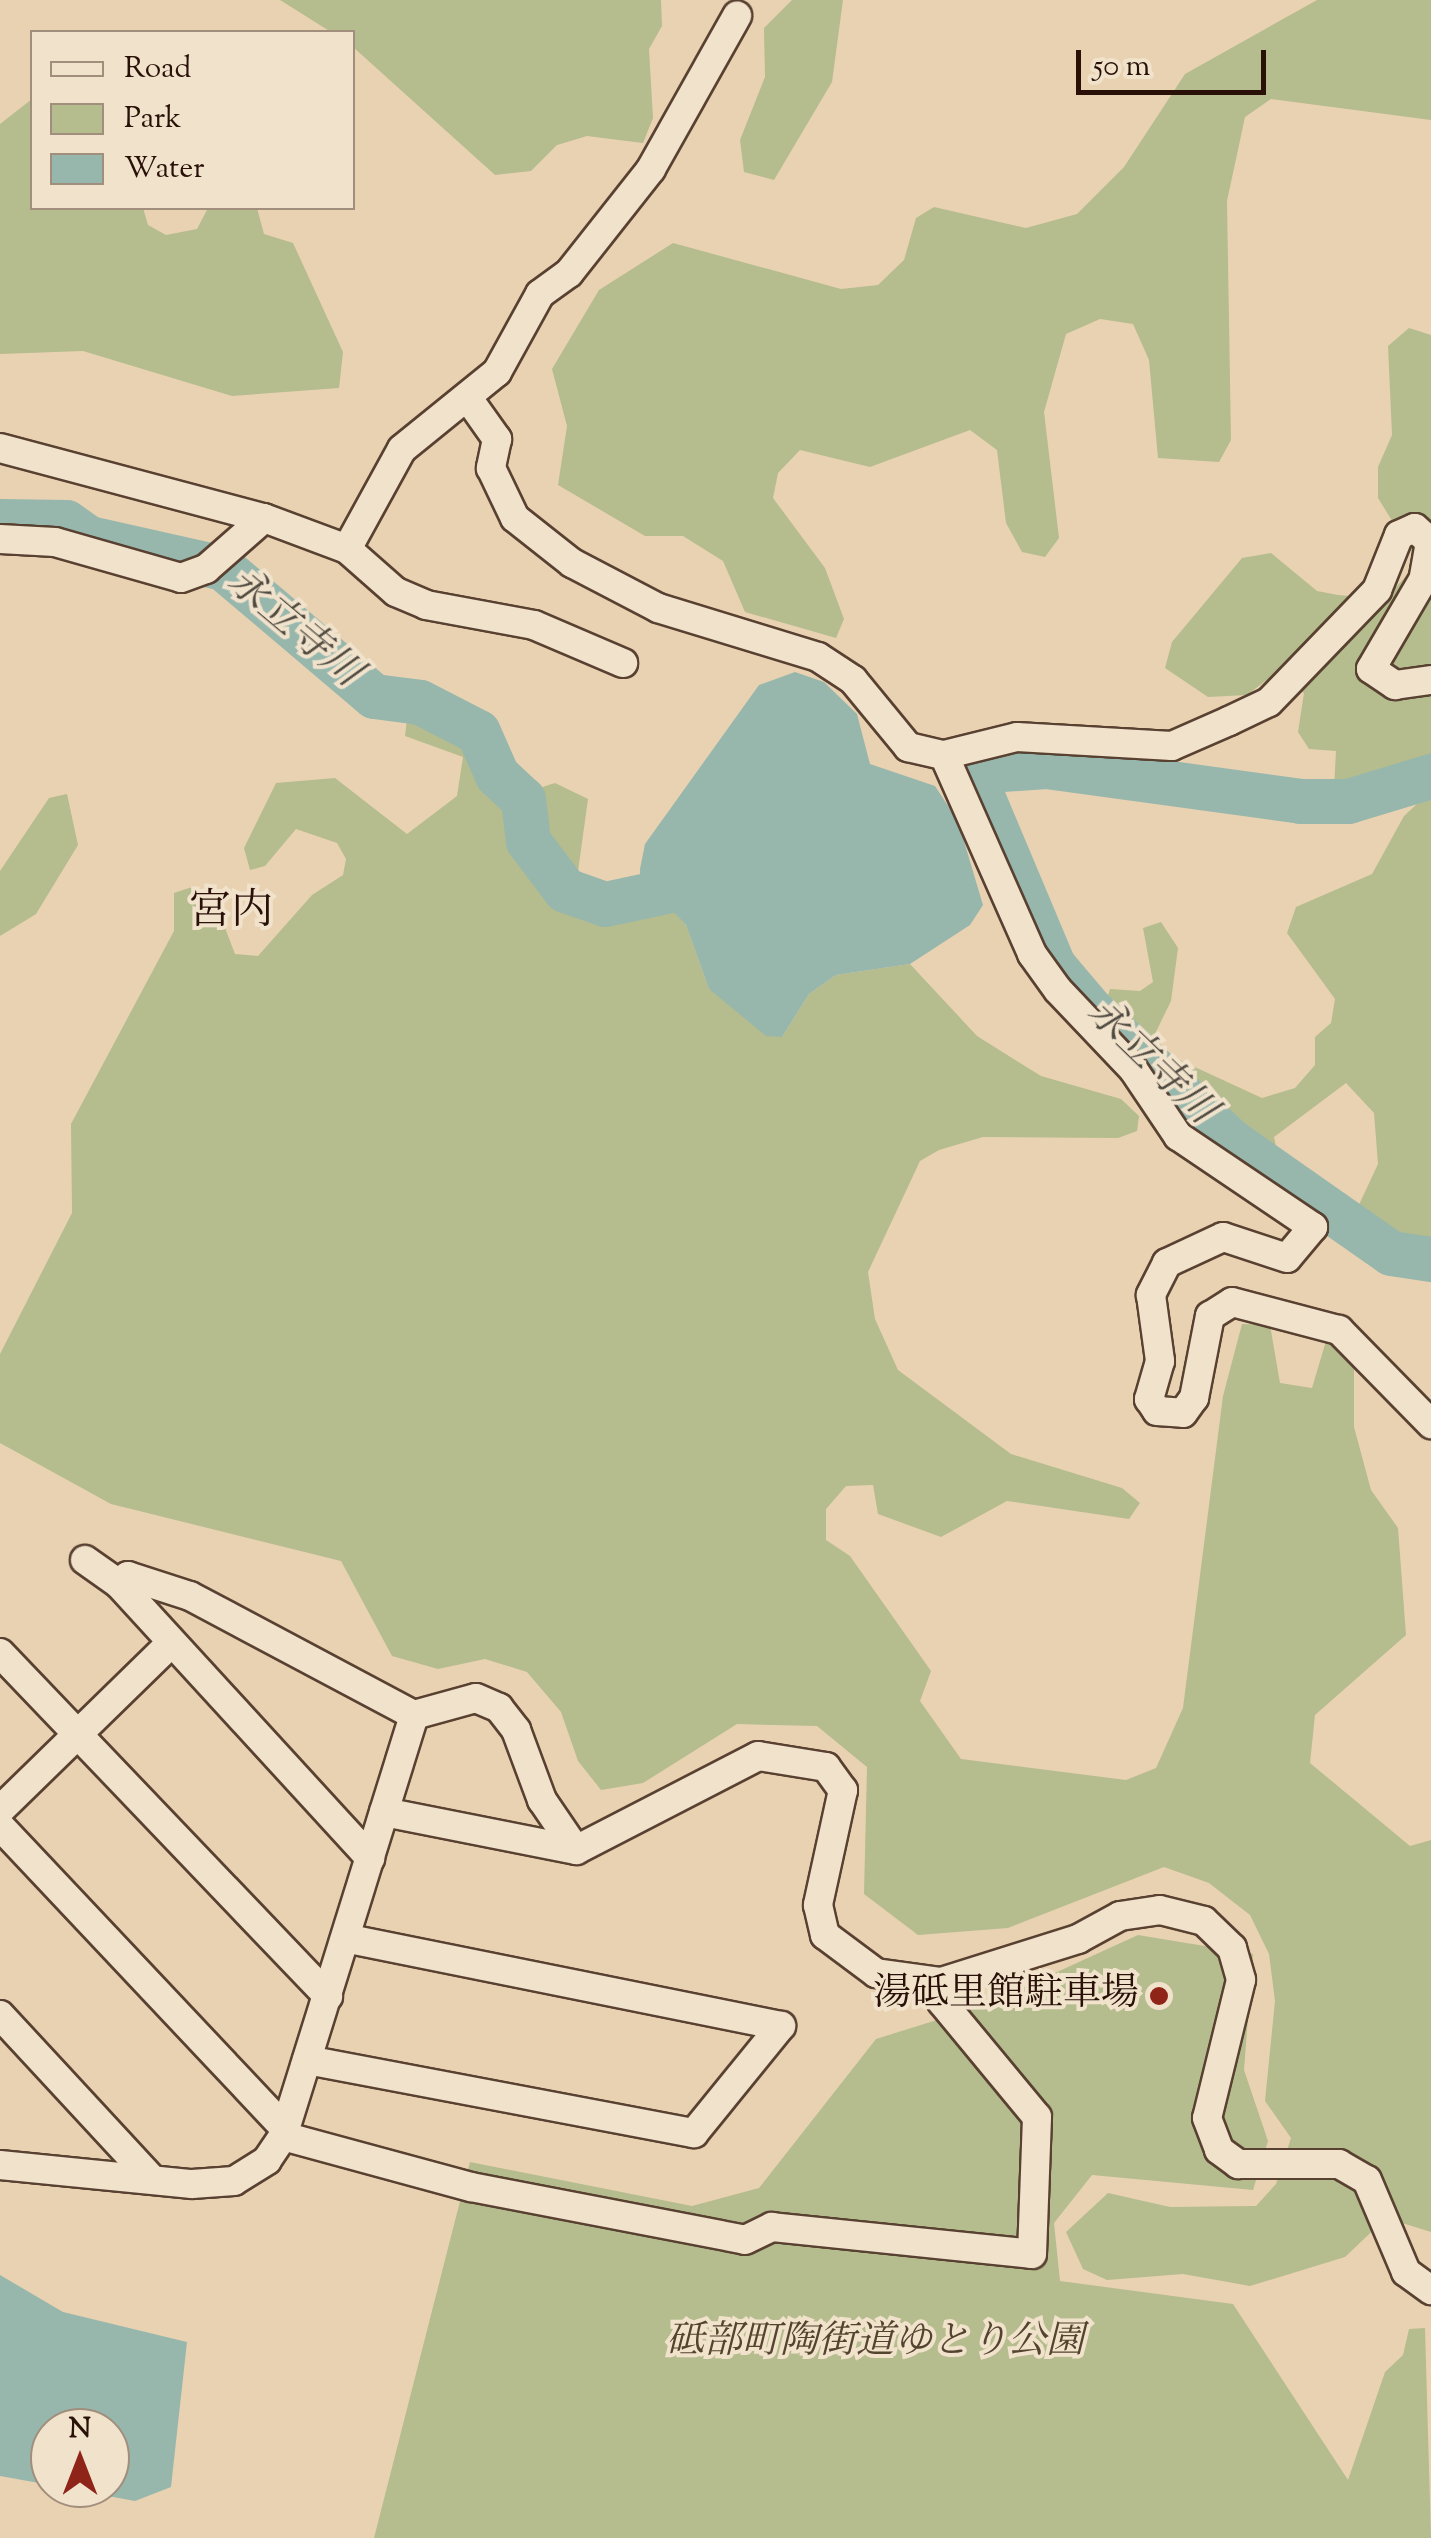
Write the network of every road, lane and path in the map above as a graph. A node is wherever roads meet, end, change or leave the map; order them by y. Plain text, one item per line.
1 (738, 16) dead end
2 (470, 401) junction
3 (0, 448) edge
4 (264, 518) junction
5 (0, 540) edge
6 (346, 549) junction
7 (624, 663) dead end
8 (1431, 680) edge
9 (944, 755) junction
10 (1431, 1424) edge
11 (86, 1560) dead end
12 (119, 1584) junction
13 (172, 1642) junction
14 (0, 1653) edge
15 (414, 1715) junction
16 (77, 1738) junction
17 (0, 1810) edge
18 (384, 1812) junction
19 (0, 1826) edge
20 (576, 1850) junction
21 (370, 1858) junction
22 (346, 1938) junction
23 (942, 1982) junction
24 (328, 1996) junction
25 (0, 2015) edge
26 (307, 2060) junction
27 (284, 2132) junction
28 (0, 2165) edge
29 (151, 2178) junction
30 (1431, 2290) edge

1 - 2 street
2 - 6 street
2 - 9 street
3 - 4 street
4 - 5 street
4 - 6 street
6 - 7 street
8 - 9 street
9 - 10 street
11 - 12 street
12 - 13 street
12 - 15 street
13 - 16 street
13 - 21 street
14 - 16 street
15 - 18 street
15 - 20 street
16 - 17 street
16 - 24 street
18 - 20 street
18 - 21 street
19 - 27 street
20 - 23 street
21 - 22 street
22 - 24 street
22 - 26 street
23 - 27 street
23 - 30 street
24 - 26 street
25 - 29 street
26 - 27 street
27 - 29 street
28 - 29 street

